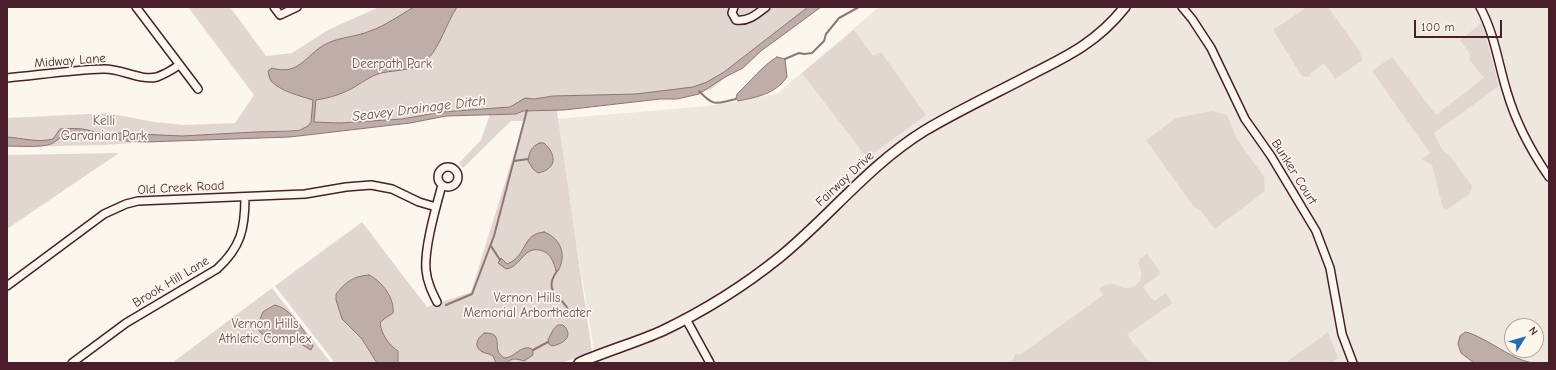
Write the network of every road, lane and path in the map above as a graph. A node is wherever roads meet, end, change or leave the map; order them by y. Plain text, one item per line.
1 (136, 7) edge
2 (274, 7) edge
3 (297, 7) edge
4 (734, 7) edge
5 (766, 7) edge
6 (1125, 7) edge
7 (1182, 7) edge
8 (1480, 7) edge
9 (179, 65) junction
10 (7, 78) edge
11 (198, 89) dead end
12 (1549, 178) edge
13 (442, 185) dead end
14 (244, 197) junction
15 (436, 207) junction
16 (7, 286) edge
17 (437, 302) dead end
18 (686, 319) junction
19 (72, 363) edge
20 (579, 363) edge
21 (710, 363) edge
22 (1353, 363) edge

1 - 9 street
2 - 3 street
4 - 5 street
6 - 18 main road, Fairway Drive
7 - 22 street, Bunker Court
8 - 12 street
9 - 10 street, Midway Lane
9 - 11 street
13 - 15 street
14 - 15 street, Old Creek Road
14 - 16 street, Old Creek Road
14 - 19 street, Brook Hill Lane
15 - 17 street
18 - 20 main road, Fairway Drive
18 - 21 street

